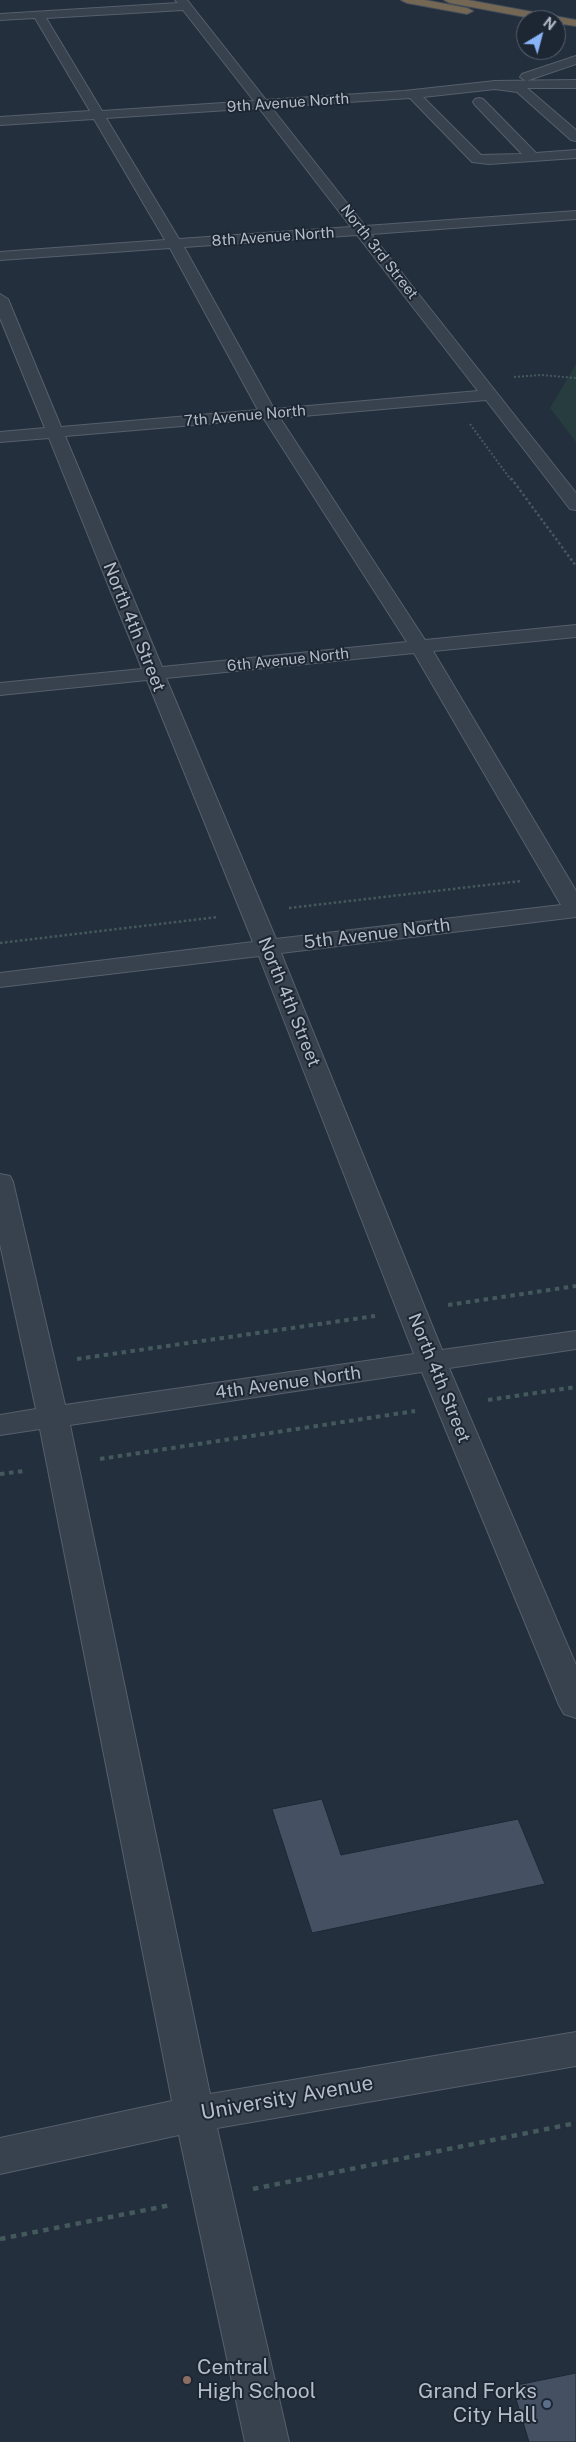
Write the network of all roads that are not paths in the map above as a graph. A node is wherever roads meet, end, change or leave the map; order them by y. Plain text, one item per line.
1 (407, 0) edge
2 (450, 0) edge
3 (184, 3) edge
4 (39, 15) junction
5 (0, 17) edge
6 (516, 20) edge
7 (576, 23) edge
8 (576, 60) edge
9 (570, 84) edge
10 (495, 85) junction
11 (414, 94) junction
12 (576, 94) edge
13 (532, 99) junction
14 (262, 105) junction
15 (443, 105) dead end
16 (425, 106) junction
17 (100, 115) junction
18 (0, 121) edge
19 (576, 137) edge
20 (576, 154) edge
21 (533, 157) junction
22 (576, 215) edge
23 (362, 230) junction
24 (175, 244) junction
25 (0, 256) edge
26 (0, 299) edge
27 (490, 395) junction
28 (269, 414) junction
29 (55, 432) junction
30 (0, 437) edge
31 (576, 505) edge
32 (576, 631) edge
33 (420, 647) junction
34 (153, 674) junction
35 (0, 689) edge
36 (576, 910) edge
37 (267, 947) junction
38 (0, 980) edge
39 (0, 1182) edge
40 (576, 1340) edge
41 (432, 1362) junction
42 (53, 1417) junction
43 (0, 1425) edge
44 (576, 1705) edge
45 (576, 2049) edge
46 (194, 2114) junction
47 (0, 2156) edge
48 (267, 2442) edge

1 - 6 highway
2 - 7 highway
3 - 4 street
3 - 14 street, North 3rd Street
4 - 5 street
4 - 17 street
8 - 10 street
9 - 10 street, 9th Avenue North
9 - 12 street
10 - 11 street, 9th Avenue North
10 - 13 street
11 - 14 street, 9th Avenue North
11 - 16 street
13 - 19 street
13 - 21 street
14 - 17 street, 9th Avenue North
14 - 23 street, North 3rd Street
15 - 16 street
16 - 21 street
17 - 18 street, 9th Avenue North
17 - 24 street
20 - 21 street
22 - 23 street, 8th Avenue North
23 - 24 street, 8th Avenue North
23 - 27 street, North 3rd Street
24 - 25 street, 8th Avenue North
24 - 28 street
26 - 29 street, North 4th Street
27 - 28 street, 7th Avenue North
27 - 31 street, North 3rd Street
28 - 29 street, 7th Avenue North
28 - 33 street
29 - 30 street, 7th Avenue North
29 - 34 street, North 4th Street
32 - 33 street, 6th Avenue North
33 - 34 street, 6th Avenue North
33 - 36 street
34 - 35 street, 6th Avenue North
34 - 37 street, North 4th Street
36 - 37 street, 5th Avenue North
37 - 38 street, 5th Avenue North
37 - 41 street, North 4th Street
39 - 42 street
40 - 41 street, 4th Avenue North
41 - 42 street, 4th Avenue North
41 - 44 street, North 4th Street
42 - 43 street, 4th Avenue North
42 - 46 street
45 - 46 street, University Avenue
46 - 47 street, University Avenue
46 - 48 street

